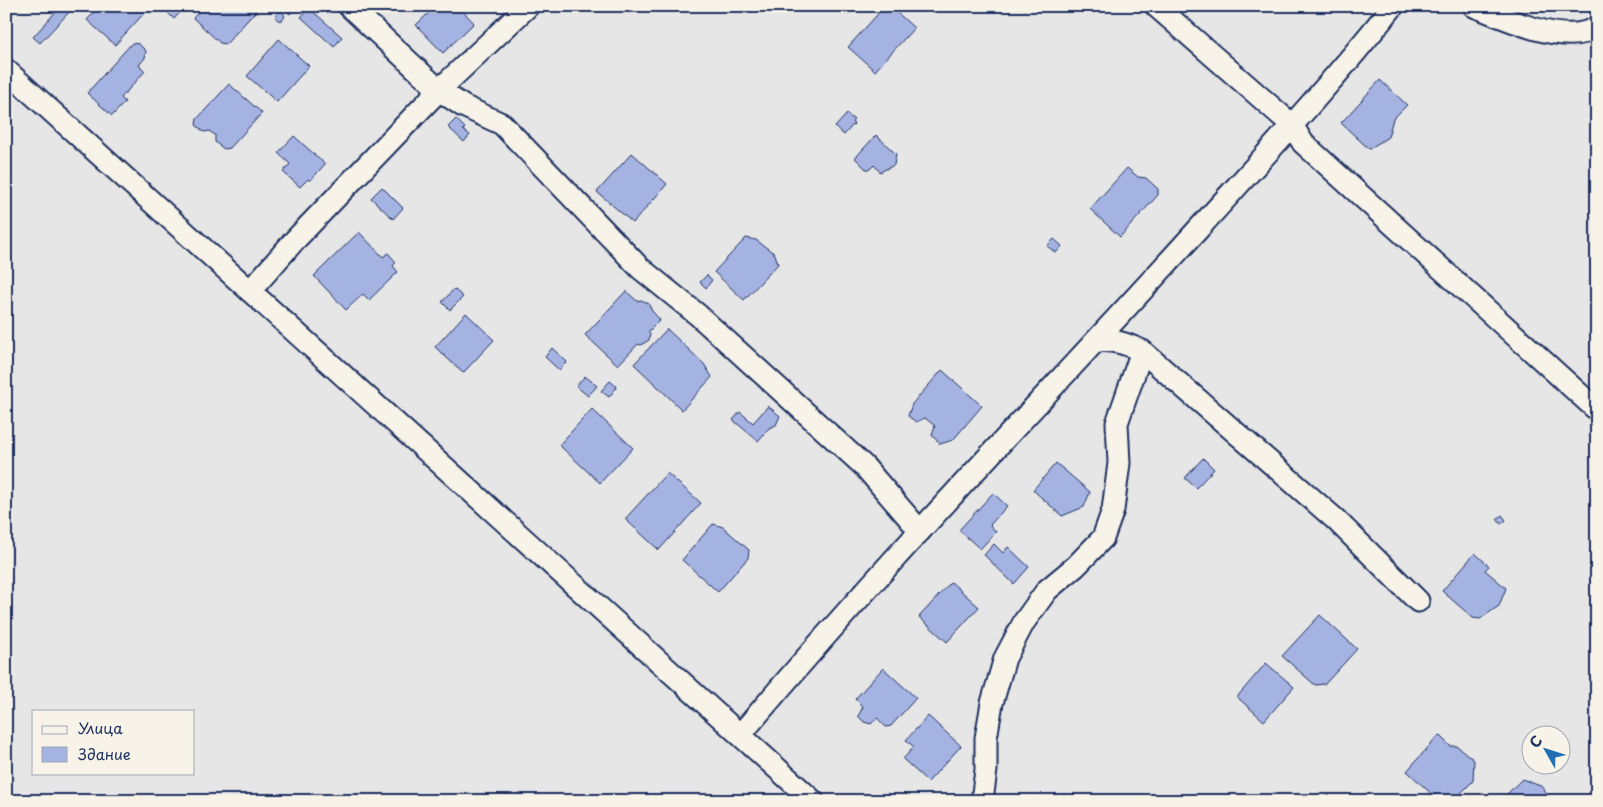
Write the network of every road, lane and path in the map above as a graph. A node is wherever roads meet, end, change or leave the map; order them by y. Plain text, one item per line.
1 (349, 6) edge
2 (528, 6) edge
3 (1156, 6) edge
4 (1393, 6) edge
5 (1474, 6) edge
6 (1597, 27) edge
7 (6, 70) edge
8 (439, 90) junction
9 (1292, 125) junction
10 (250, 291) junction
11 (1097, 341) junction
12 (1142, 350) junction
13 (1597, 410) edge
14 (920, 531) junction
15 (1418, 601) dead end
16 (741, 734) junction
17 (813, 801) edge
18 (982, 801) edge

1 - 8 street
2 - 8 street
3 - 9 street
4 - 9 street
5 - 6 street
7 - 10 street
8 - 10 street
8 - 14 street
9 - 11 street
9 - 13 street
10 - 16 street
11 - 12 street
11 - 14 street
12 - 15 street
12 - 18 street
14 - 16 street
16 - 17 street

